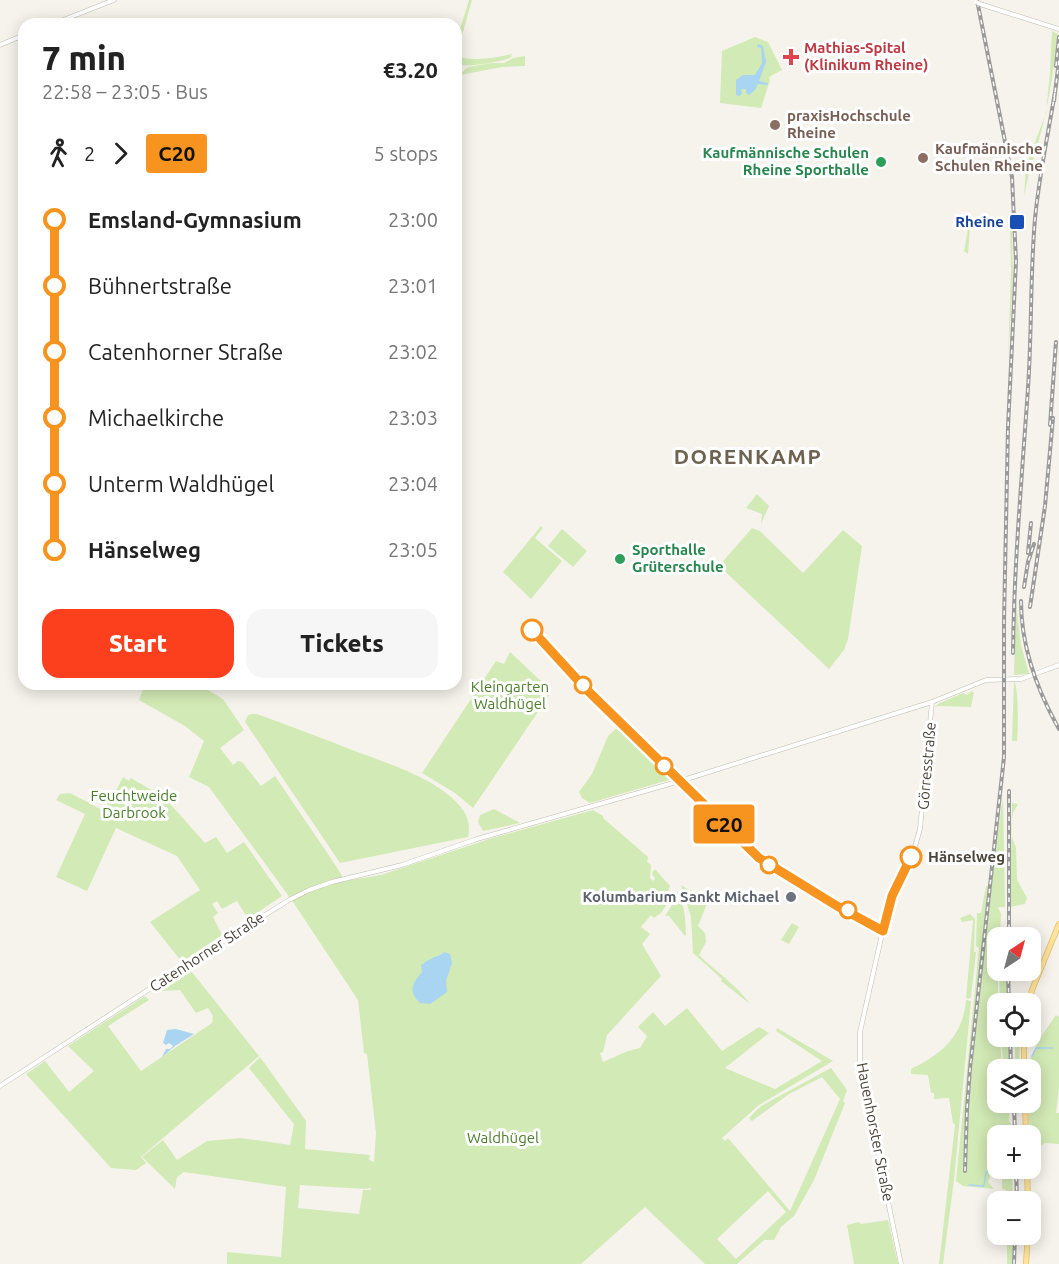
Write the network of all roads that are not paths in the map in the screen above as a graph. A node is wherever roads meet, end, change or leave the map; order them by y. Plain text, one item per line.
1 (114, 0) edge
2 (971, 0) edge
3 (68, 18) edge
4 (1057, 29) edge
5 (18, 38) edge
6 (0, 45) edge
7 (1059, 664) edge
8 (932, 702) junction
9 (920, 830) joint
10 (1059, 924) edge
11 (1031, 993) edge
12 (0, 1086) edge
13 (1027, 1245) edge
14 (902, 1264) edge
15 (1026, 1264) edge

1 - 3 street
2 - 4 street, bridge
5 - 6 street
7 - 8 street, Catenhorner Straße
8 - 9 street, Görresstraße
8 - 12 street, Catenhorner Straße
9 - 14 street, Hauenhorster Straße
10 - 11 main road
13 - 15 main road

